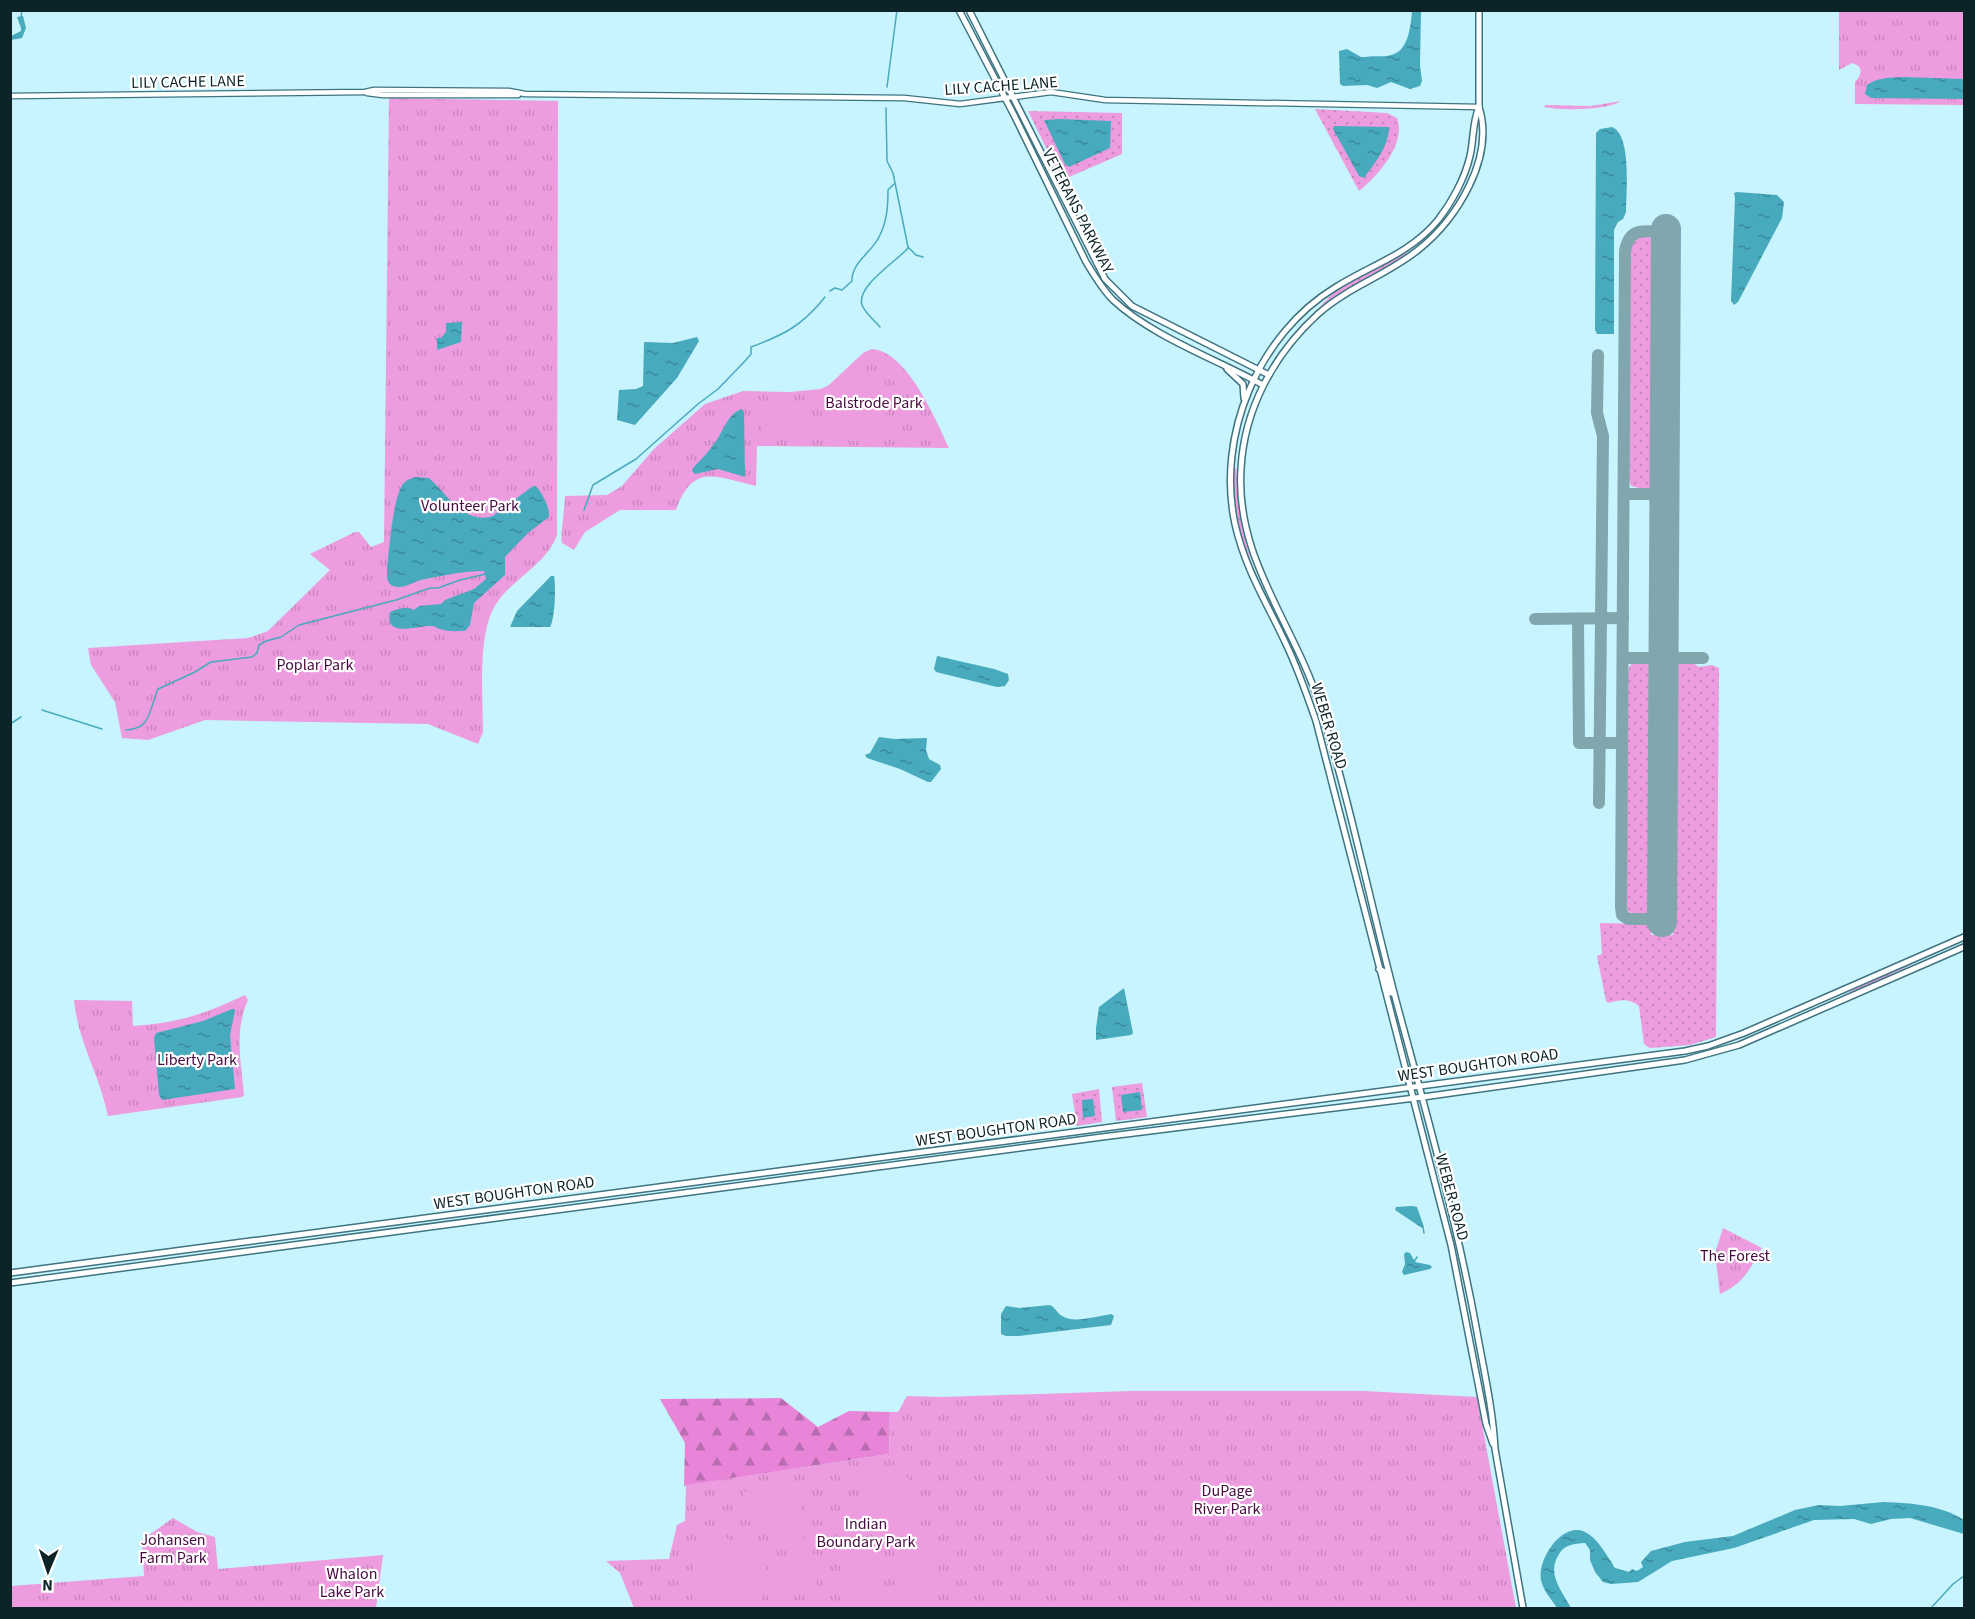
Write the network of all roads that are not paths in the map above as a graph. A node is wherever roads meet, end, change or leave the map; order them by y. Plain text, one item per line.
1 (959, 10) edge
2 (969, 10) edge
3 (1479, 10) edge
4 (10, 96) edge
5 (1014, 97) junction
6 (1004, 98) junction
7 (1479, 107) junction
8 (1222, 364) junction
9 (1260, 370) junction
10 (1269, 375) junction
11 (1254, 380) junction
12 (1263, 386) junction
13 (1244, 402) junction
14 (1965, 937) edge
15 (1965, 947) edge
16 (1379, 969) junction
17 (1395, 996) junction
18 (1421, 1087) junction
19 (1410, 1088) junction
20 (1423, 1097) junction
21 (1413, 1098) junction
22 (10, 1273) edge
23 (10, 1283) edge
24 (1495, 1449) junction
25 (1523, 1608) edge

1 - 6 main road, VETERANS PARKWAY
2 - 5 main road, VETERANS PARKWAY
3 - 7 main road, WEBER ROAD
4 - 6 street, LILY CACHE LANE
5 - 6 street, LILY CACHE LANE
5 - 7 street, LILY CACHE LANE
5 - 9 main road, VETERANS PARKWAY
6 - 8 main road, VETERANS PARKWAY
7 - 9 main road, WEBER ROAD
7 - 10 main road, WEBER ROAD
8 - 11 main road, VETERANS PARKWAY
8 - 13 main road
9 - 10 main road, VETERANS PARKWAY
9 - 11 main road, WEBER ROAD
10 - 12 main road, WEBER ROAD
11 - 12 main road, VETERANS PARKWAY
11 - 13 main road, WEBER ROAD
12 - 17 main road, WEBER ROAD
13 - 16 main road, WEBER ROAD
14 - 18 main road, WEST BOUGHTON ROAD
15 - 20 main road, WEST BOUGHTON ROAD
16 - 17 main road
16 - 19 main road, WEBER ROAD
17 - 18 main road, WEBER ROAD
18 - 19 main road, WEST BOUGHTON ROAD
18 - 20 main road, WEBER ROAD
19 - 21 main road, WEBER ROAD
19 - 22 main road, WEST BOUGHTON ROAD
20 - 21 main road, WEST BOUGHTON ROAD
20 - 24 main road, WEBER ROAD
21 - 23 main road, WEST BOUGHTON ROAD
21 - 24 main road, WEBER ROAD
24 - 25 main road, WEBER ROAD

